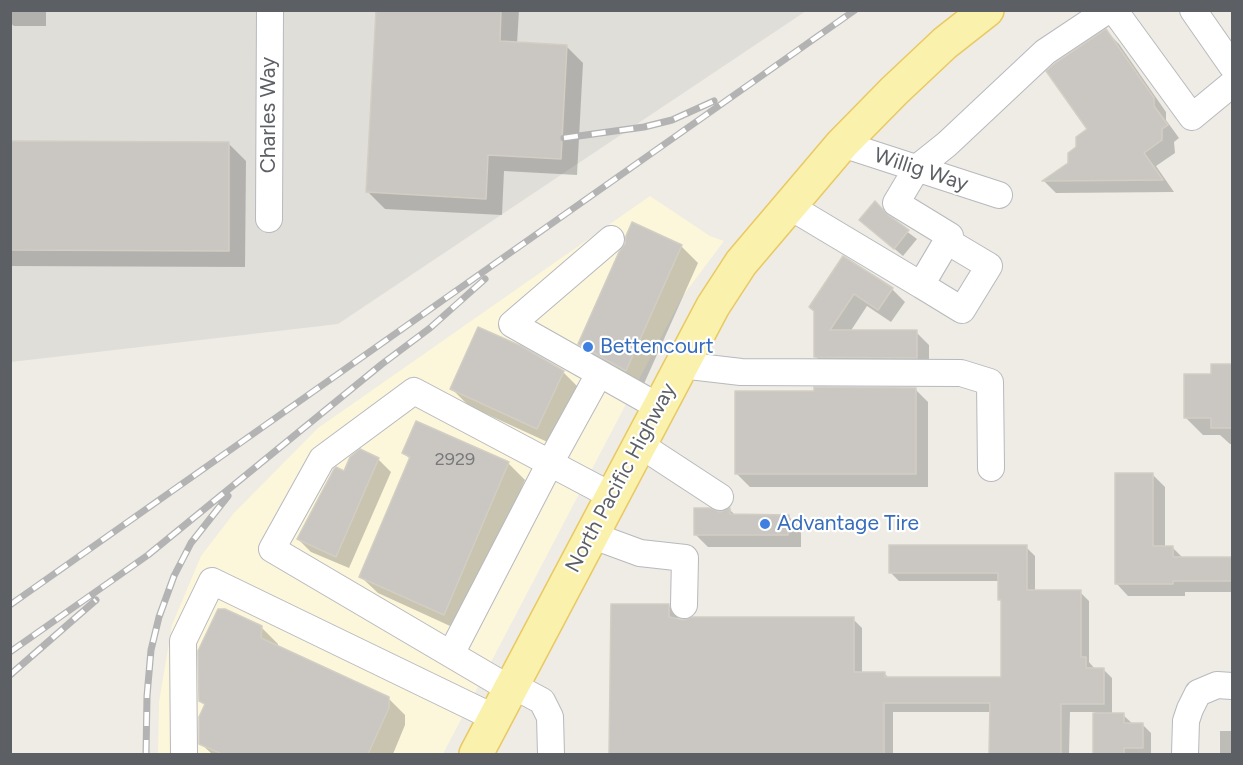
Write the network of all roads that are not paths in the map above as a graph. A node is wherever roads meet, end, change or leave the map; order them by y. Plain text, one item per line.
1 (270, 10) edge
2 (987, 10) edge
3 (1108, 10) edge
4 (1114, 10) edge
5 (1193, 10) edge
6 (1233, 66) edge
7 (1233, 84) edge
8 (842, 144) junction
9 (917, 168) junction
10 (999, 195) dead end
11 (789, 206) junction
12 (269, 219) dead end
13 (611, 239) dead end
14 (947, 241) junction
15 (921, 285) junction
16 (681, 365) junction
17 (599, 374) junction
18 (659, 407) junction
19 (639, 444) junction
20 (550, 463) junction
21 (991, 468) dead end
22 (612, 496) junction
23 (720, 497) dead end
24 (591, 535) junction
25 (684, 605) dead end
26 (451, 654) junction
27 (1233, 686) edge
28 (511, 687) junction
29 (495, 718) junction
30 (184, 754) edge
31 (476, 754) edge
32 (550, 754) edge
33 (1185, 754) edge

1 - 12 street, Charles Way
2 - 8 main road, North Pacific Highway
3 - 9 street
4 - 7 street
5 - 6 street
8 - 9 street, Willig Way
8 - 11 main road, North Pacific Highway
9 - 10 street, Willig Way
9 - 14 street
11 - 15 street
11 - 16 main road, North Pacific Highway
13 - 17 street
14 - 15 street
14 - 15 street
16 - 18 main road, North Pacific Highway
16 - 21 street
17 - 18 street
17 - 20 street
18 - 19 main road, North Pacific Highway
19 - 22 main road, North Pacific Highway
19 - 23 street
20 - 22 street
20 - 26 street
20 - 26 street
22 - 24 main road, North Pacific Highway
24 - 25 street
24 - 28 main road, North Pacific Highway
26 - 28 street
27 - 33 street
28 - 29 main road, North Pacific Highway
28 - 32 street
29 - 30 street
29 - 31 main road, North Pacific Highway

